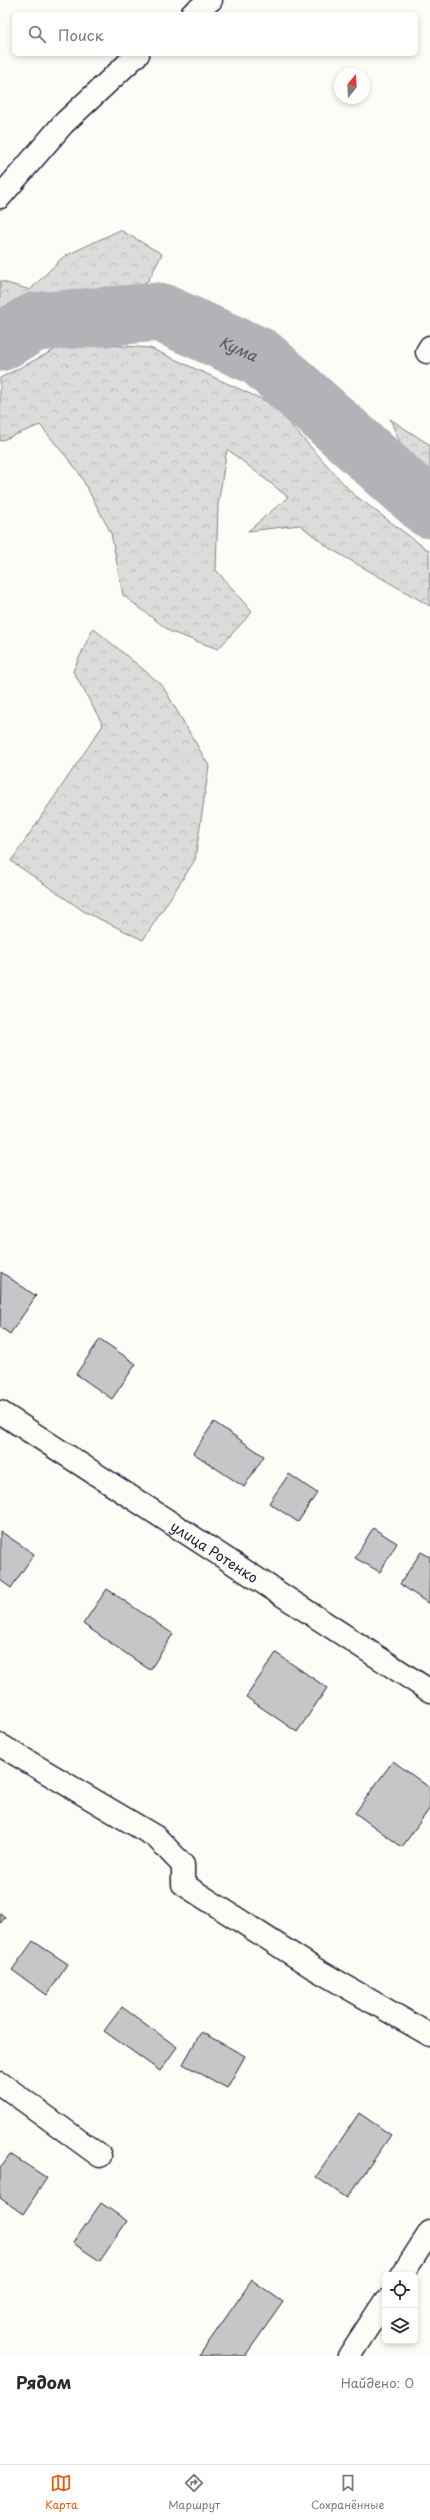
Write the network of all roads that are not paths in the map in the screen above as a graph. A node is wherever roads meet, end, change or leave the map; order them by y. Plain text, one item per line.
1 (211, 0) edge
2 (195, 12) edge
3 (136, 56) edge
4 (0, 197) edge
5 (0, 1412) edge
6 (430, 1691) edge
7 (0, 1745) edge
8 (430, 2035) edge
9 (0, 2082) edge
10 (100, 2156) dead end
11 (430, 2232) edge
12 (404, 2272) edge
13 (382, 2307) edge
14 (350, 2356) edge

1 - 2 street
3 - 4 street
5 - 6 street, улица Ротенко
7 - 8 street
9 - 10 street
11 - 12 street
13 - 14 street

